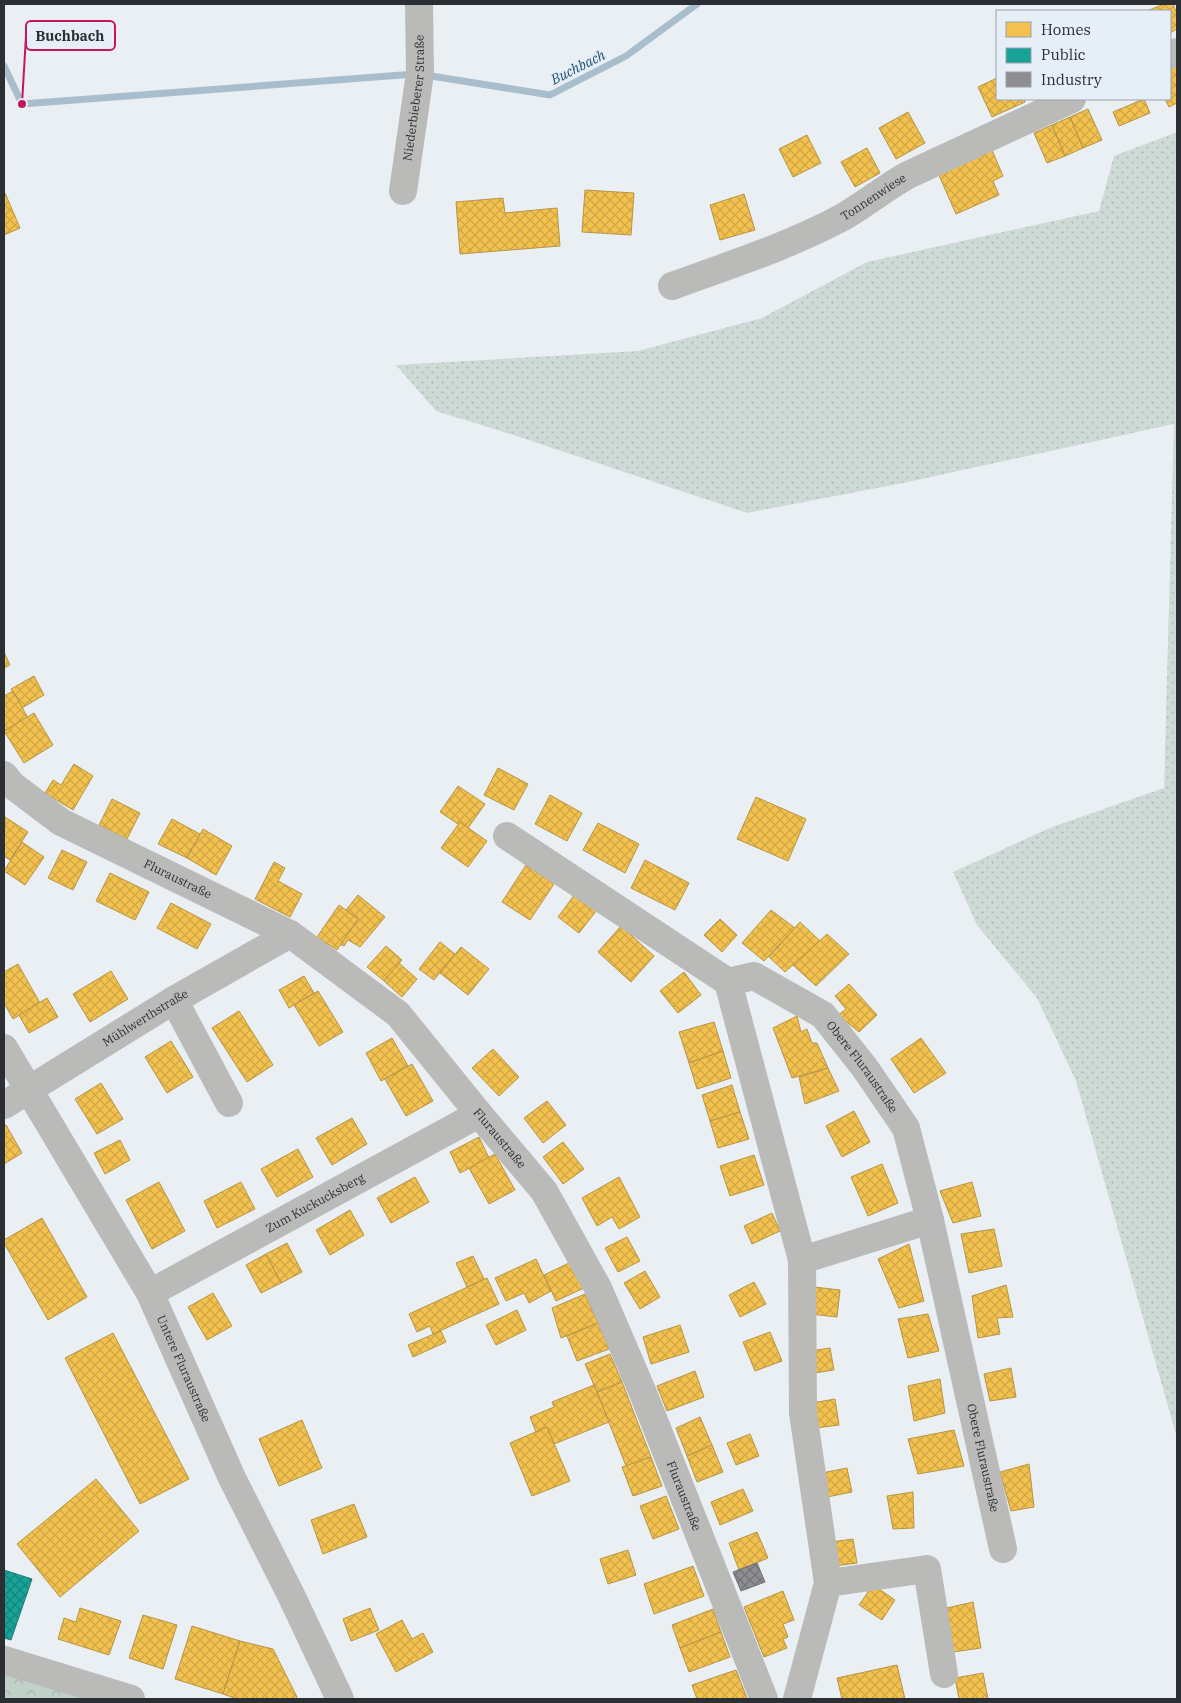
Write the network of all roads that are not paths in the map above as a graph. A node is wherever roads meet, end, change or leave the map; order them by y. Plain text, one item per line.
1 (419, 4) edge
2 (1070, 100) edge
3 (403, 191) dead end
4 (672, 286) dead end
5 (4, 775) edge
6 (507, 836) dead end
7 (290, 934) junction
8 (728, 982) junction
9 (174, 1000) junction
10 (4, 1048) edge
11 (28, 1090) junction
12 (229, 1102) dead end
13 (4, 1105) edge
14 (478, 1114) junction
15 (930, 1220) junction
16 (802, 1260) junction
17 (150, 1293) junction
18 (1003, 1549) dead end
19 (828, 1583) junction
20 (4, 1660) edge
21 (944, 1674) dead end
22 (131, 1699) edge
23 (340, 1699) edge
24 (764, 1699) edge
25 (797, 1699) edge

1 - 3 street, Niederbieberer Straße
2 - 4 street, Tonnenwiese
5 - 7 street, Fluraustraße
6 - 8 street
7 - 9 street, Mühlwerthstraße
7 - 14 street, Fluraustraße
8 - 15 street, Obere Fluraustraße
8 - 16 street
9 - 11 street, Mühlwerthstraße
9 - 12 street
10 - 11 street, Untere Fluraustraße
11 - 13 street, Mühlwerthstraße
11 - 17 street, Untere Fluraustraße
14 - 17 street, Zum Kuckucksberg
14 - 24 street, Fluraustraße
15 - 16 street
15 - 18 street, Obere Fluraustraße
16 - 19 street
17 - 23 street, Untere Fluraustraße
19 - 21 street
19 - 25 street
20 - 22 street

